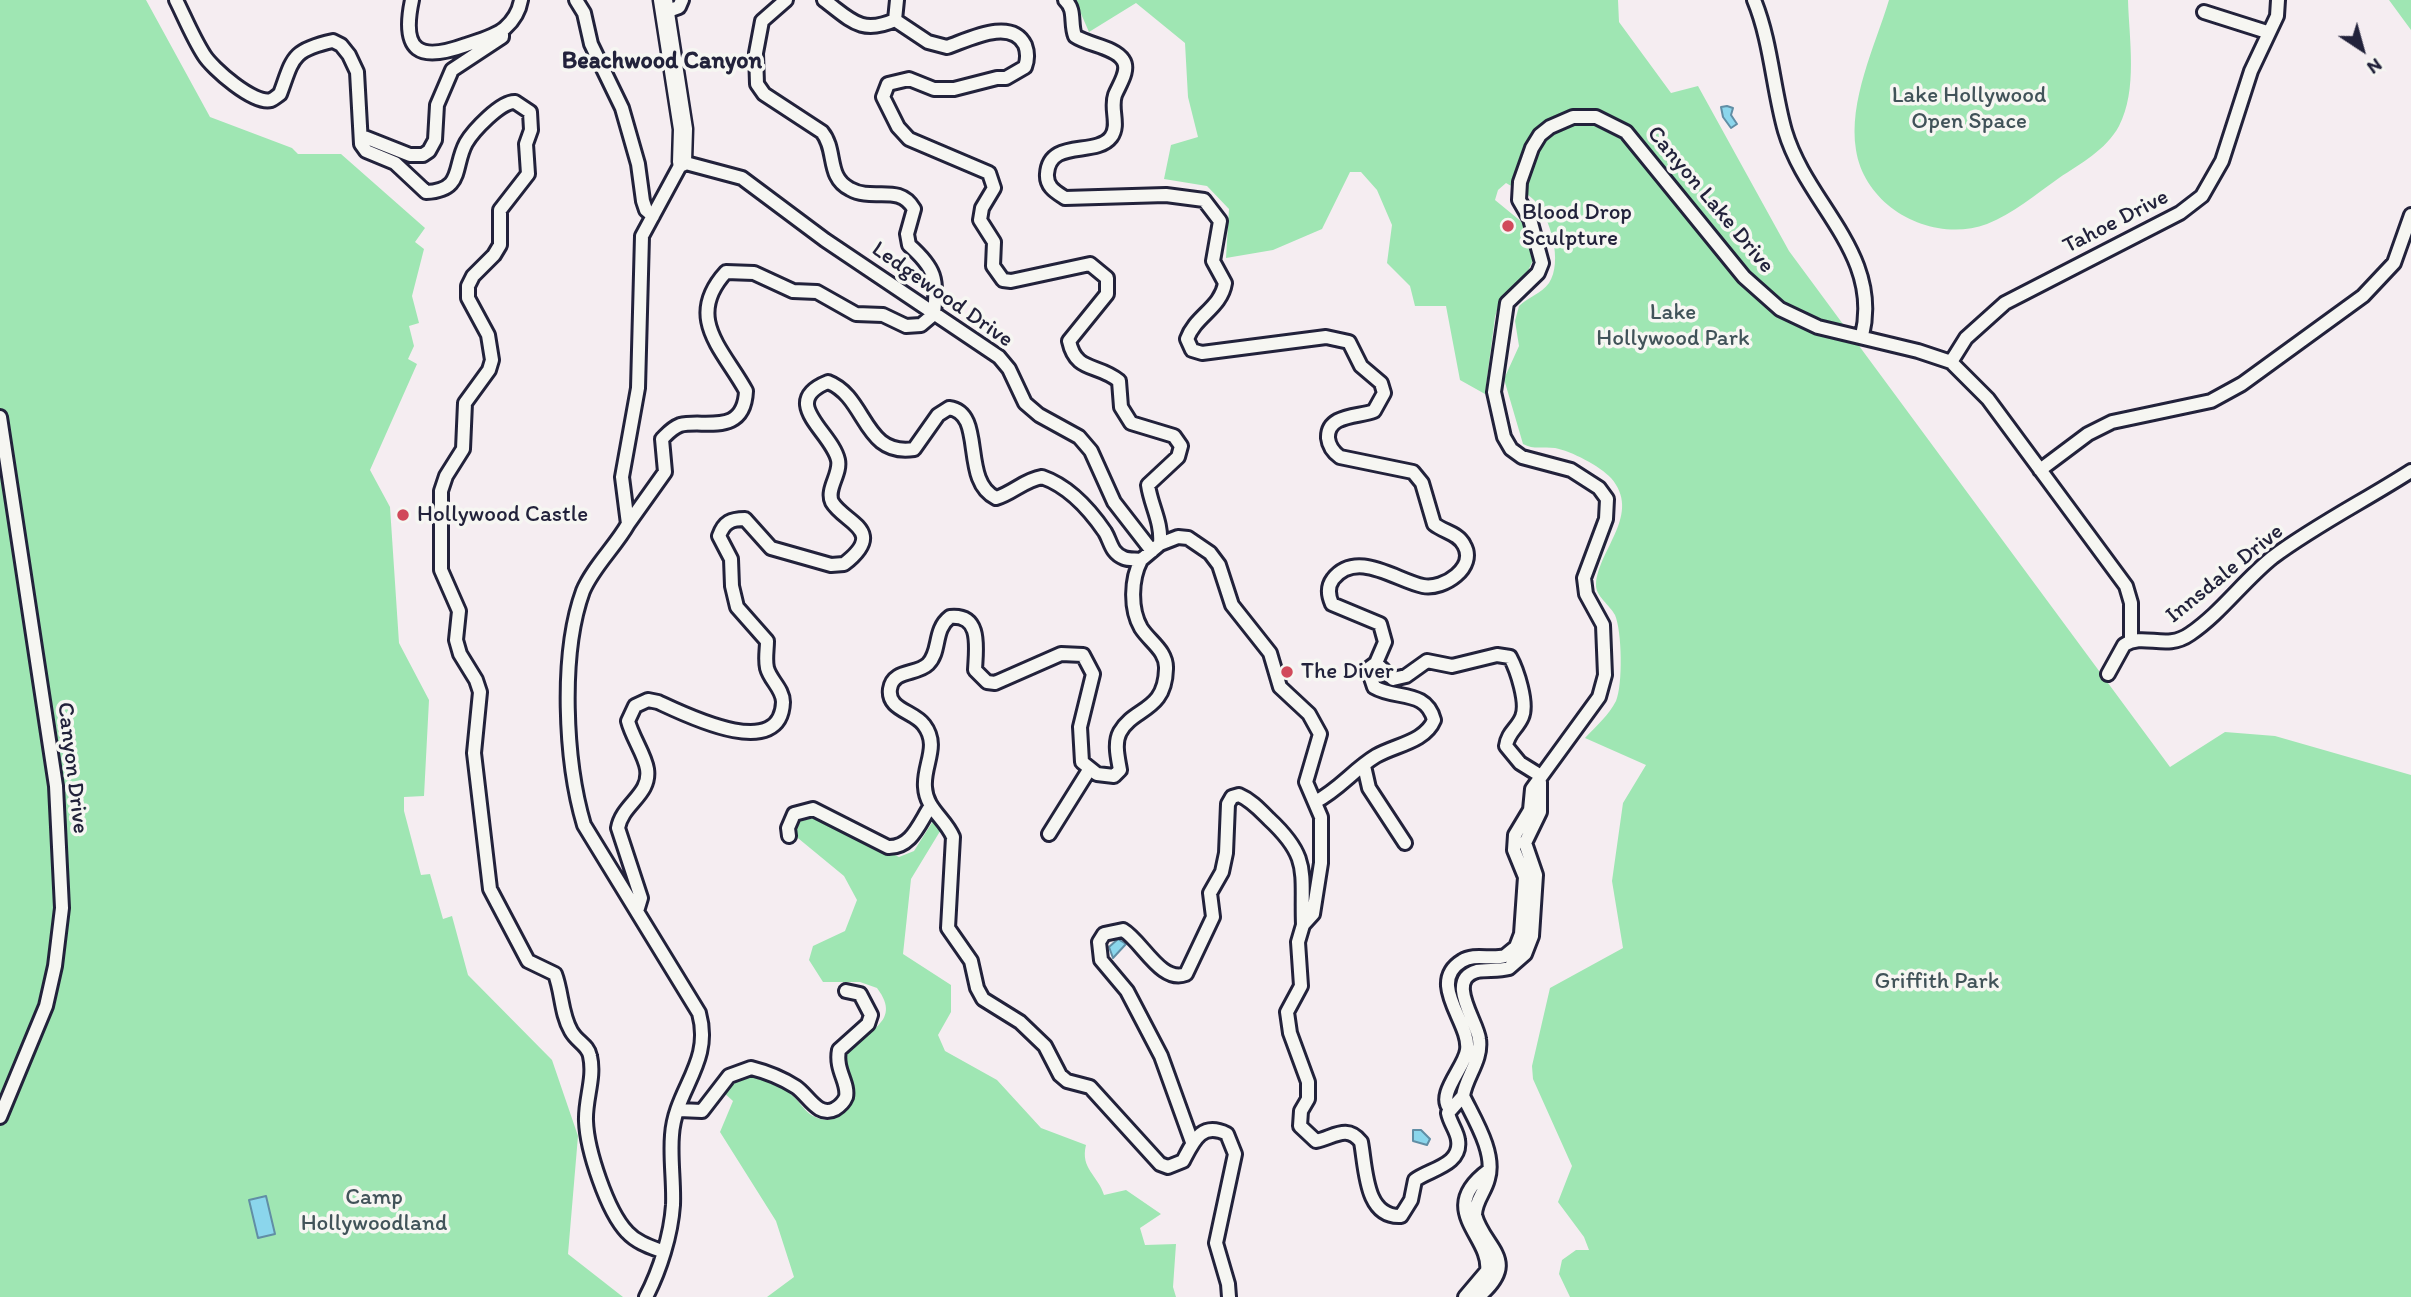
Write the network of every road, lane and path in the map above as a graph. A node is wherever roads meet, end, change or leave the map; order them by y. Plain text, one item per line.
1 (176, 0) edge
2 (412, 0) edge
3 (521, 0) edge
4 (576, 0) edge
5 (682, 0) edge
6 (786, 0) edge
7 (824, 0) edge
8 (897, 0) edge
9 (1065, 0) edge
10 (2278, 0) edge
11 (1757, 1) edge
12 (664, 6) edge
13 (2204, 12) dead end
14 (895, 20) junction
15 (502, 30) junction
16 (2267, 32) junction
17 (362, 136) junction
18 (682, 162) junction
19 (2411, 215) edge
20 (653, 216) junction
21 (934, 314) junction
22 (1861, 336) junction
23 (1951, 362) junction
24 (0, 417) edge
25 (2040, 470) junction
26 (2411, 471) edge
27 (628, 524) junction
28 (1156, 548) junction
29 (1141, 560) junction
30 (2131, 640) junction
31 (1376, 663) junction
32 (2108, 674) dead end
33 (1363, 766) junction
34 (1089, 770) junction
35 (1541, 779) junction
36 (1315, 802) junction
37 (930, 807) junction
38 (1049, 834) dead end
39 (789, 836) dead end
40 (1405, 843) dead end
41 (638, 908) junction
42 (1303, 925) junction
43 (846, 991) dead end
44 (1461, 1079) junction
45 (1463, 1096) junction
46 (1450, 1109) junction
47 (679, 1110) junction
48 (0, 1117) edge
49 (1192, 1142) junction
50 (1489, 1170) junction
51 (664, 1252) junction
52 (646, 1297) edge
53 (1229, 1297) edge
54 (1465, 1297) edge
55 (1478, 1297) edge

1 - 17 street
2 - 15 street
3 - 15 street
4 - 20 street
5 - 12 street
6 - 21 street
7 - 14 street
8 - 14 street
9 - 31 street
10 - 16 street, Tahoe Drive
11 - 22 street
12 - 18 street
13 - 16 street
14 - 28 street
15 - 17 street
16 - 23 street, Tahoe Drive
17 - 51 street
18 - 20 street
18 - 21 street, Ledgewood Drive
19 - 25 street
20 - 27 street
21 - 27 street
21 - 28 street, Ledgewood Drive
22 - 23 street, Canyon Lake Drive
22 - 35 street, Canyon Lake Drive
23 - 25 street, Canyon Lake Drive
24 - 48 street, Canyon Drive
25 - 30 street, Canyon Lake Drive
26 - 30 street, Innsdale Drive
27 - 41 street
28 - 29 street
28 - 36 street
29 - 34 street
29 - 41 street
30 - 32 street
31 - 33 street
31 - 35 street
33 - 36 street
33 - 40 street
34 - 37 street
34 - 38 street
35 - 44 street
36 - 42 street
37 - 39 street
37 - 49 street
41 - 47 street
42 - 46 street
42 - 49 street
43 - 47 street
44 - 45 street
44 - 46 street
45 - 46 street
45 - 50 street
47 - 51 street
49 - 53 street
50 - 54 street
50 - 55 street
51 - 52 street

